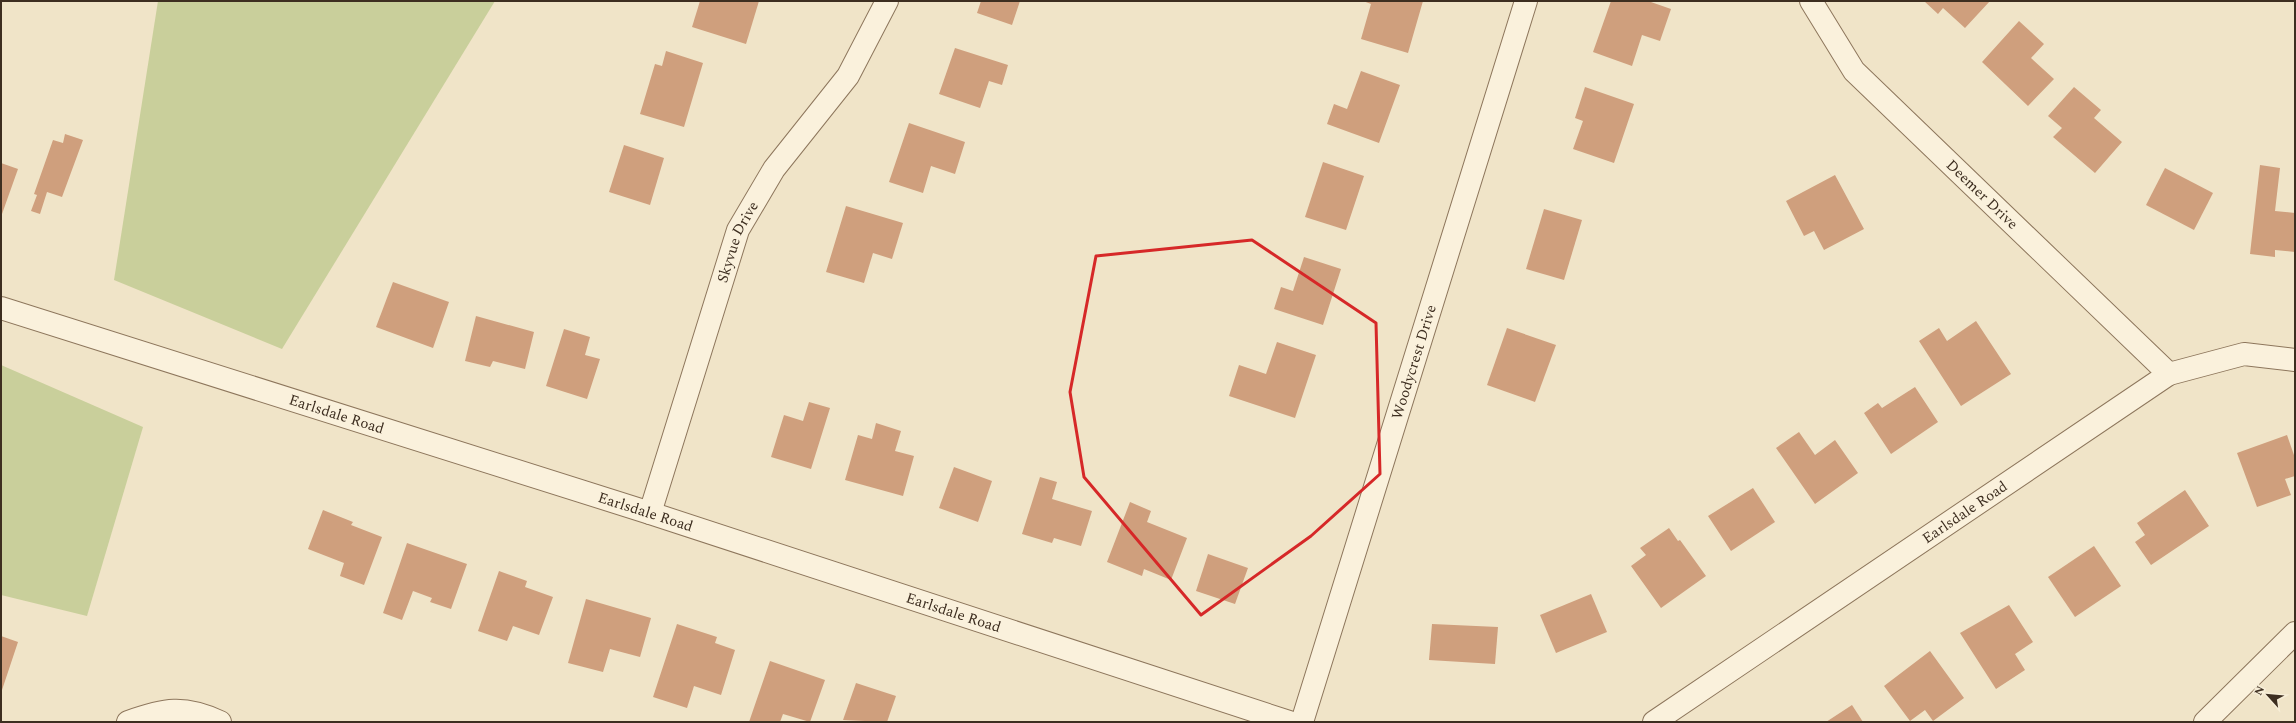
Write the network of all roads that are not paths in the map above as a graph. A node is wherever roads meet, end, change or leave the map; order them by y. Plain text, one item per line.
1 (887, 1) edge
2 (1526, 1) edge
3 (1811, 1) edge
4 (1, 308) edge
5 (2295, 360) edge
6 (2169, 374) junction
7 (650, 513) junction
8 (2295, 633) edge
9 (128, 722) edge
10 (220, 722) edge
11 (1289, 722) edge
12 (1302, 722) edge
13 (1654, 722) edge
14 (2205, 722) edge

1 - 7 street, Skyvue Drive
2 - 12 street, Woodycrest Drive
3 - 6 street, Deemer Drive
4 - 7 street, Earlsdale Road
5 - 6 street, Earlsdale Road
6 - 13 street, Earlsdale Road
7 - 11 street, Earlsdale Road
8 - 14 street
9 - 10 street

